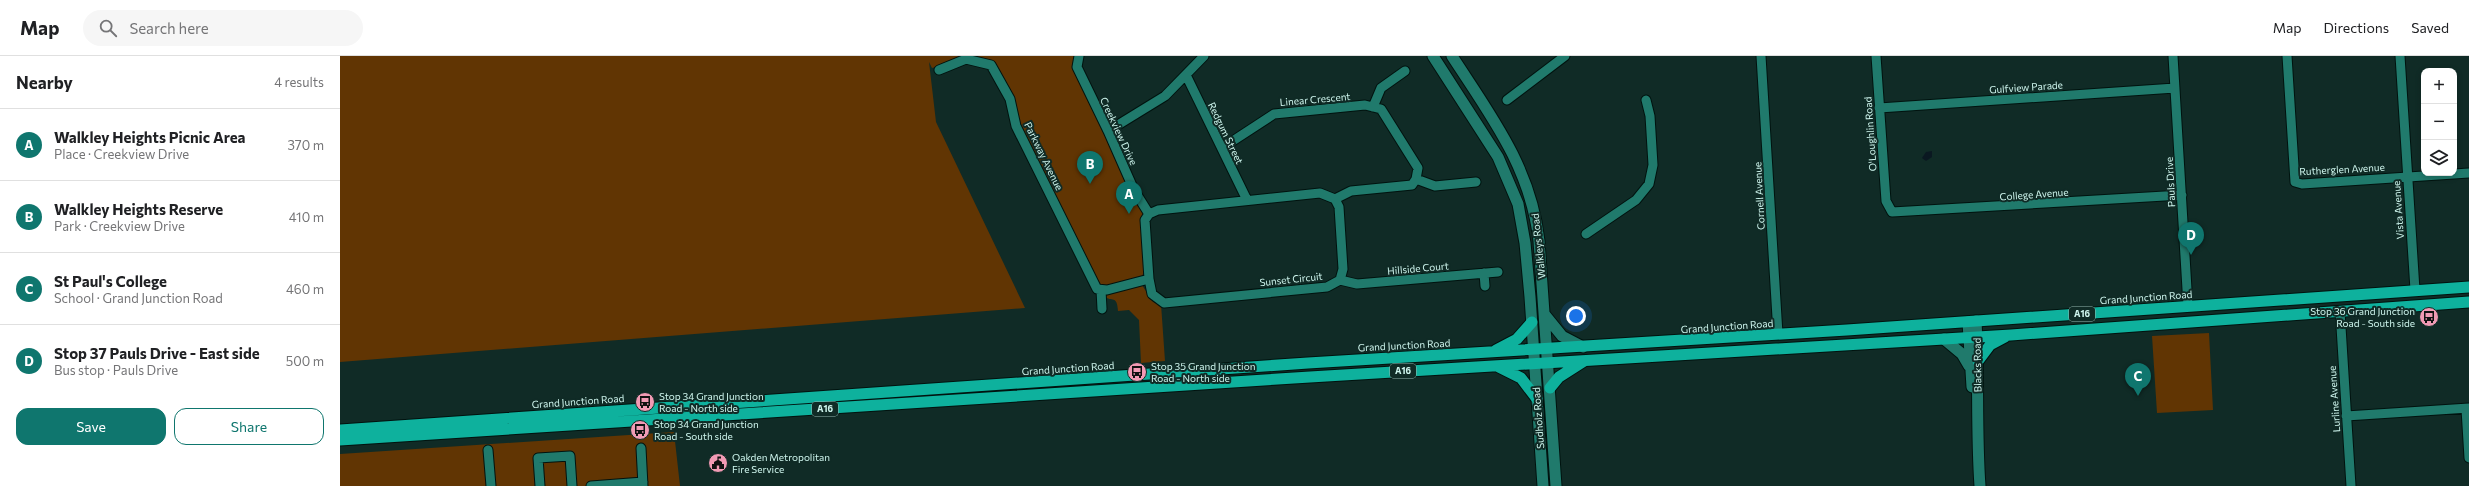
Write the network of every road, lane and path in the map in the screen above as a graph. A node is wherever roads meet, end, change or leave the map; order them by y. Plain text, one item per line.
1 (1079, 56) edge
2 (1204, 56) edge
3 (1432, 56) edge
4 (1452, 56) edge
5 (1565, 56) edge
6 (1761, 56) edge
7 (1876, 56) edge
8 (2173, 56) edge
9 (2287, 56) edge
10 (2400, 56) edge
11 (950, 60) edge
12 (939, 70) dead end
13 (1405, 71) dead end
14 (1186, 75) junction
15 (2175, 88) junction
16 (1507, 100) dead end
17 (1646, 100) dead end
18 (1373, 107) junction
19 (1879, 108) junction
20 (1108, 131) junction
21 (1222, 148) junction
22 (2469, 173) edge
23 (2407, 177) junction
24 (1416, 178) junction
25 (1476, 182) dead end
26 (2182, 195) junction
27 (1335, 199) junction
28 (1247, 200) junction
29 (1889, 210) joint
30 (1149, 214) junction
31 (1586, 234) dead end
32 (1498, 272) dead end
33 (1484, 274) junction
34 (1149, 279) junction
35 (1340, 280) junction
36 (1485, 286) dead end
37 (2469, 287) edge
38 (1101, 290) junction
39 (2415, 290) junction
40 (2469, 302) edge
41 (2188, 306) junction
42 (2416, 306) junction
43 (1102, 309) dead end
44 (2340, 310) junction
45 (1545, 314) junction
46 (1532, 322) junction
47 (1972, 322) junction
48 (2190, 322) junction
49 (1778, 334) junction
50 (2011, 335) junction
51 (1973, 337) junction
52 (1944, 339) junction
53 (1583, 347) junction
54 (1779, 348) junction
55 (1534, 349) junction
56 (1547, 349) junction
57 (1492, 352) junction
58 (1586, 360) junction
59 (1548, 362) junction
60 (1535, 363) junction
61 (1974, 364) junction
62 (1496, 365) junction
63 (1550, 388) junction
64 (1537, 399) junction
65 (664, 407) junction
66 (2468, 408) edge
67 (2346, 416) junction
68 (675, 418) junction
69 (340, 430) edge
70 (340, 440) edge
71 (641, 448) dead end
72 (488, 450) dead end
73 (2469, 458) edge
74 (643, 484) edge
75 (491, 486) edge
76 (540, 486) edge
77 (572, 486) edge
78 (591, 486) edge
79 (1543, 486) edge
80 (1556, 486) edge
81 (1980, 486) edge
82 (2351, 486) edge

1 - 20 street, Creekview Drive
2 - 14 street
3 - 46 main road, Walkleys Road
4 - 45 main road, Walkleys Road
5 - 16 street
6 - 49 street, Cornell Avenue
7 - 19 street, O'Loughlin Road
8 - 15 street, Pauls Drive
9 - 23 street, Rutherglen Avenue
10 - 23 street, Vista Avenue
11 - 12 street, Parkway Avenue
11 - 38 street, Parkway Avenue
13 - 18 street
14 - 20 street
14 - 21 street, Redgum Street
15 - 19 street, Gulfview Parade
15 - 26 street, Pauls Drive
17 - 31 street
18 - 21 street, Linear Crescent
18 - 24 street
19 - 29 street, O'Loughlin Road
20 - 30 street, Creekview Drive
21 - 28 street, Redgum Street
22 - 23 street, Rutherglen Avenue
23 - 39 street, Vista Avenue
24 - 25 street
24 - 27 street
26 - 29 street, College Avenue
26 - 41 street, Pauls Drive
27 - 28 street
27 - 35 street
28 - 30 street
30 - 34 street, Sunset Circuit
32 - 33 street, Hillside Court
33 - 35 street, Hillside Court
33 - 36 street
34 - 35 street, Sunset Circuit
34 - 38 street
37 - 39 highway, Grand Junction Road / A16
38 - 43 street
39 - 41 highway, Grand Junction Road / A16
39 - 42 highway
40 - 42 highway, A16
41 - 47 highway, Grand Junction Road / A16
41 - 48 highway
42 - 44 highway, A16
44 - 48 highway, A16
44 - 67 street, Lurline Avenue
45 - 53 main road
45 - 56 main road, Walkleys Road
46 - 55 main road, Walkleys Road
46 - 57 highway
47 - 49 highway, Grand Junction Road / A16
47 - 51 main road, Blacks Road
48 - 50 highway, A16
49 - 53 highway, Grand Junction Road / A16
49 - 54 highway
50 - 51 highway, A16
50 - 61 highway
51 - 52 highway, A16
51 - 61 main road, Blacks Road
52 - 54 highway, A16
52 - 61 main road
53 - 56 highway, Grand Junction Road / A16
54 - 58 highway, A16
55 - 56 highway, Grand Junction Road / A16
55 - 57 highway, Grand Junction Road / A16
55 - 60 main road, Sudholz Road
56 - 59 main road, Walkleys Road
57 - 65 highway, Grand Junction Road / A16
58 - 59 highway, A16
58 - 63 highway
59 - 60 highway, A16
59 - 63 main road, Sudholz Road
60 - 62 highway, A16
60 - 64 main road, Sudholz Road
61 - 81 main road, Blacks Road
62 - 64 highway
62 - 68 highway, A16
63 - 80 main road, Sudholz Road
64 - 79 main road, Sudholz Road
65 - 68 highway
65 - 69 highway, Grand Junction Road / A16
66 - 67 street
66 - 73 street
67 - 82 street, Lurline Avenue
68 - 70 highway, A16
71 - 74 street
72 - 75 street
74 - 78 street
76 - 77 street

